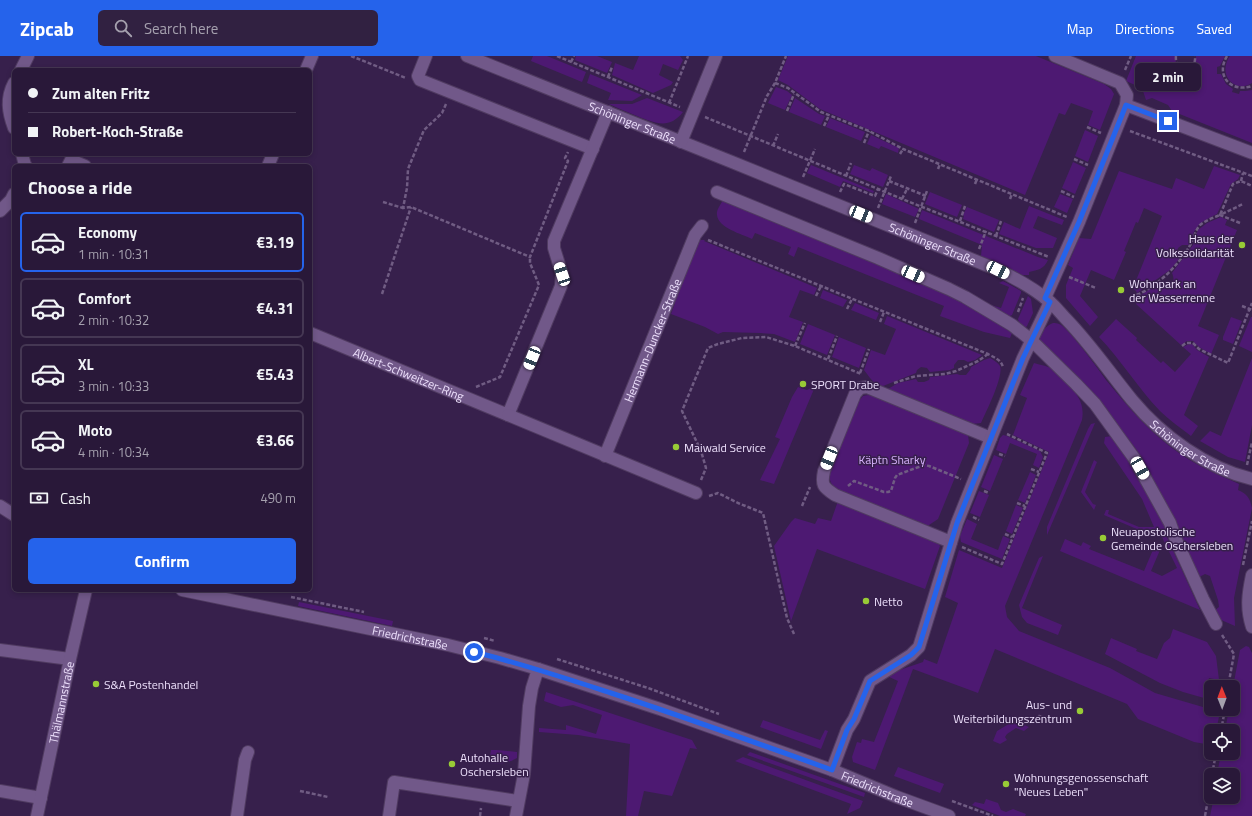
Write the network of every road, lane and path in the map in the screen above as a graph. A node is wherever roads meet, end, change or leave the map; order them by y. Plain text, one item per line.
1 (28, 56) edge
2 (312, 56) edge
3 (351, 56) edge
4 (426, 56) edge
5 (468, 56) edge
6 (557, 56) edge
7 (574, 56) edge
8 (683, 56) edge
9 (716, 56) edge
10 (786, 56) edge
11 (1055, 56) edge
12 (1176, 56) edge
13 (1195, 56) edge
14 (1227, 56) edge
15 (687, 58) edge
16 (571, 62) junction
17 (612, 67) dead end
18 (22, 68) edge
19 (307, 68) edge
20 (608, 77) junction
21 (420, 80) junction
22 (775, 83) junction
23 (8, 86) edge
24 (1252, 86) edge
25 (451, 93) junction
26 (794, 94) junction
27 (669, 103) junction
28 (1126, 105) junction
29 (787, 111) dead end
30 (608, 112) junction
31 (693, 112) junction
32 (829, 115) junction
33 (8, 120) edge
34 (824, 126) dead end
35 (1118, 126) junction
36 (1087, 127) dead end
37 (869, 131) junction
38 (1100, 133) dead end
39 (778, 134) dead end
40 (750, 136) junction
41 (572, 141) junction
42 (681, 142) junction
43 (864, 143) dead end
44 (773, 146) junction
45 (815, 148) dead end
46 (593, 149) junction
47 (902, 149) junction
48 (1252, 153) edge
49 (900, 154) dead end
50 (1074, 159) dead end
51 (810, 161) junction
52 (732, 162) junction
53 (851, 163) dead end
54 (69, 164) edge
55 (80, 164) edge
56 (940, 164) junction
57 (1087, 165) dead end
58 (938, 169) dead end
59 (1243, 173) junction
60 (846, 176) junction
61 (891, 176) dead end
62 (1252, 176) edge
63 (977, 179) junction
64 (889, 181) junction
65 (1241, 181) junction
66 (975, 184) dead end
67 (1252, 186) edge
68 (878, 188) junction
69 (907, 188) junction
70 (798, 189) junction
71 (885, 191) junction
72 (928, 191) dead end
73 (1061, 191) dead end
74 (717, 192) dead end
75 (1012, 194) junction
76 (926, 196) junction
77 (1073, 196) dead end
78 (12, 198) edge
79 (902, 199) junction
80 (1010, 199) dead end
81 (383, 202) dead end
82 (835, 204) junction
83 (1243, 204) dead end
84 (922, 206) junction
85 (965, 206) dead end
86 (402, 208) junction
87 (412, 208) junction
88 (0, 211) edge
89 (1220, 215) junction
90 (873, 219) junction
91 (960, 221) junction
92 (1001, 221) dead end
93 (1079, 222) junction
94 (1240, 223) dead end
95 (699, 231) joint
96 (910, 234) junction
97 (996, 236) junction
98 (530, 257) junction
99 (1061, 263) junction
100 (821, 286) junction
101 (1096, 288) dead end
102 (382, 294) dead end
103 (816, 296) dead end
104 (1131, 297) dead end
105 (852, 299) junction
106 (1047, 300) junction
107 (1252, 303) edge
108 (1242, 306) dead end
109 (847, 309) dead end
110 (1251, 309) edge
111 (884, 312) junction
112 (880, 322) dead end
113 (806, 323) dead end
114 (312, 334) edge
115 (837, 336) dead end
116 (1031, 340) junction
117 (795, 346) junction
118 (1182, 346) dead end
119 (869, 349) dead end
120 (988, 354) junction
121 (828, 359) junction
122 (1004, 371) dead end
123 (860, 373) junction
124 (865, 376) dead end
125 (892, 384) dead end
126 (464, 398) junction
127 (508, 415) junction
128 (1001, 431) dead end
129 (991, 438) junction
130 (605, 456) junction
131 (1241, 464) dead end
132 (1247, 465) dead end
133 (1031, 469) dead end
134 (1039, 472) junction
135 (1252, 479) edge
136 (972, 484) junction
137 (696, 493) junction
138 (835, 495) junction
139 (1017, 503) dead end
140 (0, 506) edge
141 (1025, 506) junction
142 (12, 514) edge
143 (1005, 534) dead end
144 (1012, 537) junction
145 (954, 543) junction
146 (1252, 575) edge
147 (86, 592) edge
148 (192, 592) edge
149 (1216, 624) joint
150 (1252, 627) edge
151 (794, 634) dead end
152 (0, 650) edge
153 (70, 659) junction
154 (538, 669) junction
155 (1229, 680) edge
156 (1037, 722) dead end
157 (1055, 722) dead end
158 (248, 752) dead end
159 (832, 770) junction
160 (0, 791) edge
161 (300, 792) dead end
162 (328, 797) dead end
163 (40, 798) junction
164 (518, 801) junction
165 (1207, 804) edge
166 (37, 816) edge
167 (237, 816) edge
168 (389, 816) edge
169 (516, 816) edge
170 (949, 816) edge
171 (1205, 816) edge

1 - 18 street
2 - 19 street
3 - 21 path
4 - 21 street
5 - 30 street, Schöninger Straße
6 - 16 path
7 - 16 path
8 - 15 path
9 - 31 street
10 - 22 path
11 - 28 street
12 - 13 path
14 - 24 path
15 - 27 path
16 - 20 path
17 - 20 path
20 - 27 path
21 - 25 street
22 - 26 path
22 - 40 path
23 - 33 street
25 - 41 street
25 - 86 path
26 - 29 path
26 - 32 path
27 - 31 path
28 - 35 street
28 - 48 street
30 - 42 street, Schöninger Straße
30 - 46 street
31 - 40 path
31 - 42 street
32 - 34 path
32 - 37 path
35 - 59 path
35 - 93 street
36 - 38 path
37 - 43 path
37 - 47 path
39 - 44 path
40 - 44 path
40 - 52 path
41 - 46 street
41 - 98 path
42 - 52 street, Schöninger Straße
44 - 51 path
45 - 51 path
46 - 127 street
47 - 49 path
47 - 56 path
50 - 57 path
51 - 60 path
51 - 70 path
52 - 70 street, Schöninger Straße
53 - 60 path
54 - 55 street
56 - 58 path
56 - 63 path
59 - 62 path
59 - 65 path
60 - 68 path
61 - 64 path
63 - 66 path
63 - 75 path
64 - 69 path
64 - 71 path
65 - 67 path
65 - 89 path
68 - 71 path
68 - 82 path
69 - 76 path
69 - 79 path
70 - 82 street, Schöninger Straße
71 - 79 path
71 - 90 path
72 - 76 path
73 - 77 path
74 - 116 street
75 - 80 path
75 - 93 path
76 - 84 path
78 - 88 street
79 - 84 path
81 - 86 path
82 - 90 street, Schöninger Straße
83 - 89 path
84 - 91 path
84 - 96 path
85 - 91 path
86 - 87 path
87 - 98 path
87 - 102 path
89 - 94 path
89 - 104 path
90 - 96 street, Schöninger Straße
91 - 97 path
92 - 97 path
93 - 99 street
95 - 100 path
95 - 130 street, Hermann-Duncker-Straße
96 - 106 street, Schöninger Straße
97 - 99 path
98 - 126 path
99 - 101 path
99 - 106 street
100 - 103 path
100 - 105 path
105 - 109 path
105 - 111 path
106 - 116 street
106 - 135 street, Schöninger Straße
107 - 110 path
108 - 110 path
110 - 118 path
111 - 112 path
111 - 120 path
113 - 117 path
114 - 126 street, Albert-Schweitzer-Ring
115 - 121 path
116 - 129 street
116 - 149 street
117 - 121 path
117 - 137 path
119 - 123 path
120 - 122 path
120 - 125 path
121 - 123 path
123 - 124 path
126 - 127 street, Albert-Schweitzer-Ring
127 - 130 street, Albert-Schweitzer-Ring
128 - 134 path
129 - 136 street
129 - 138 street
130 - 137 street, Albert-Schweitzer-Ring
131 - 132 path
133 - 134 path
134 - 141 path
136 - 138 path
136 - 145 street
137 - 151 path
138 - 145 street
139 - 141 path
140 - 142 street
141 - 144 path
143 - 144 path
144 - 145 path
145 - 159 street
146 - 150 street
147 - 153 street, Thälmannstraße
148 - 154 street, Friedrichstraße
149 - 155 path
152 - 153 street
153 - 163 street, Thälmannstraße
154 - 159 street, Friedrichstraße
154 - 164 street
156 - 157 path
158 - 167 street
159 - 170 street, Friedrichstraße
160 - 163 street
161 - 162 path
163 - 166 street, Thälmannstraße
164 - 168 street
164 - 169 street
165 - 171 path

